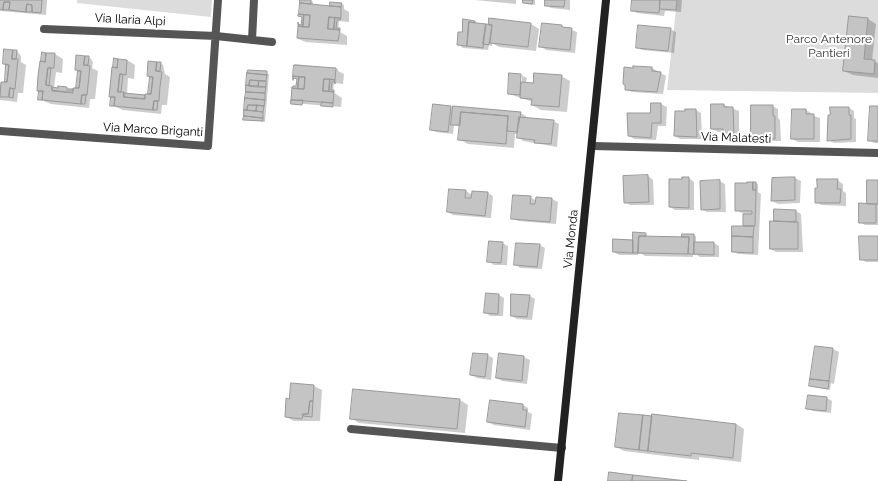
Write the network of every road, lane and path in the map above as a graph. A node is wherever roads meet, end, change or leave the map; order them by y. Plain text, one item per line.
1 (218, 0) edge
2 (254, 0) edge
3 (606, 0) edge
4 (44, 29) dead end
5 (216, 36) junction
6 (252, 40) junction
7 (272, 42) dead end
8 (0, 131) edge
9 (593, 146) junction
10 (878, 153) edge
11 (351, 429) dead end
12 (562, 448) junction
13 (558, 481) edge

1 - 5 street, Via Marco Briganti
2 - 6 street
3 - 9 main road, Via Monda
4 - 5 street, Via Ilaria Alpi
5 - 6 street, Via Ilaria Alpi
5 - 8 street, Via Marco Briganti
6 - 7 street, Via Ilaria Alpi
9 - 10 street, Via Malatesti
9 - 12 main road, Via Monda
11 - 12 street
12 - 13 main road, Via Monda

